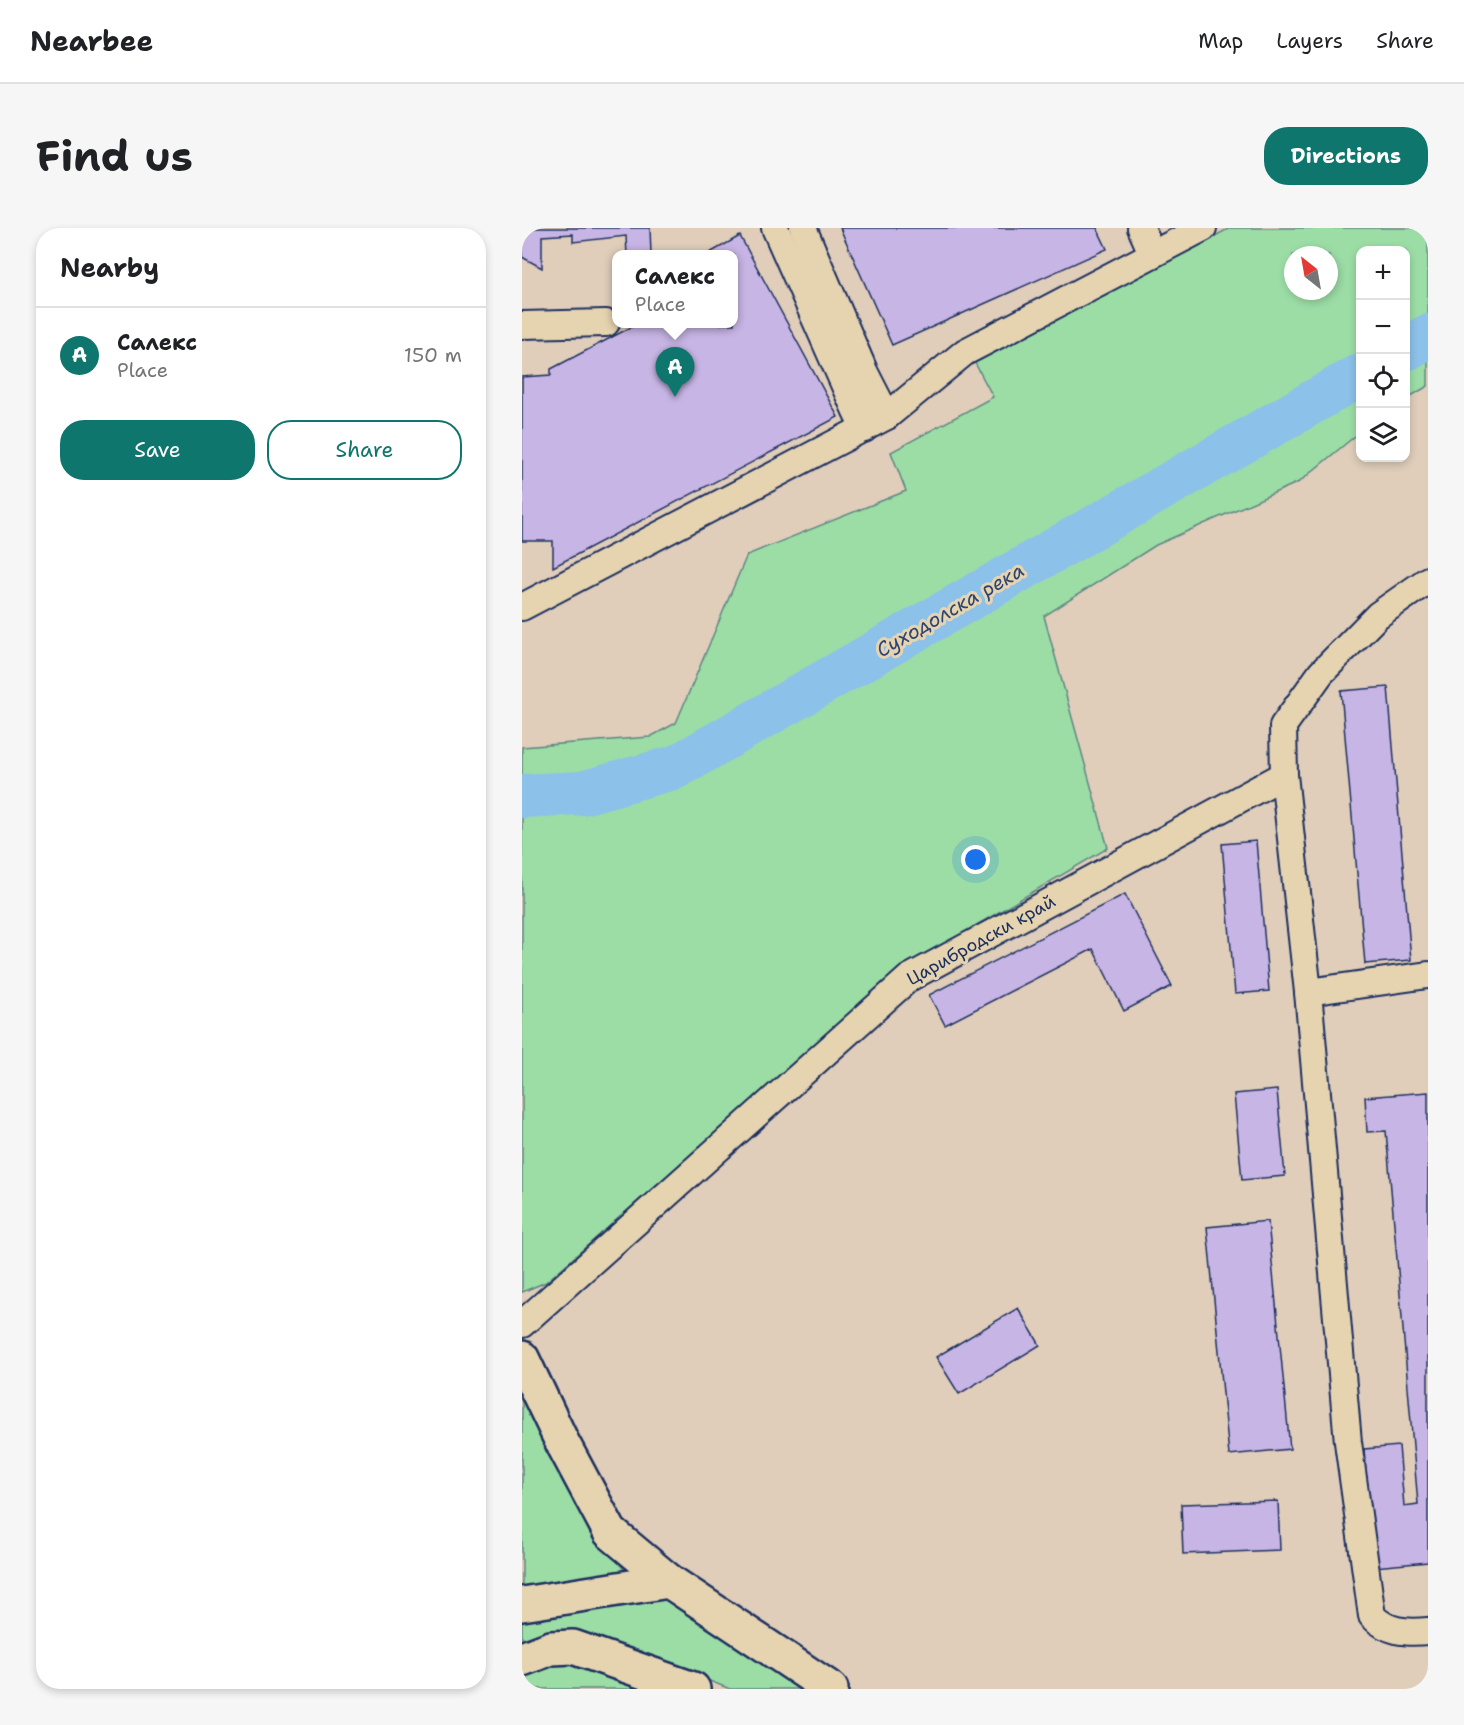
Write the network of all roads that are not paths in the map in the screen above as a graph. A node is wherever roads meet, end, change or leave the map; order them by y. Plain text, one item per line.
1 (775, 228) edge
2 (803, 228) edge
3 (1140, 228) edge
4 (1203, 228) edge
5 (1152, 253) junction
6 (606, 323) dead end
7 (522, 326) edge
8 (887, 416) junction
9 (864, 429) junction
10 (1428, 580) edge
11 (522, 607) edge
12 (1284, 775) junction
13 (1428, 975) edge
14 (1308, 992) junction
15 (522, 1324) edge
16 (522, 1358) edge
17 (669, 1581) junction
18 (522, 1604) edge
19 (1428, 1631) edge
20 (522, 1659) edge
21 (693, 1689) edge
22 (831, 1689) edge

1 - 9 street
2 - 8 street
3 - 5 street
4 - 5 street
5 - 8 street
6 - 7 street
8 - 9 street
9 - 11 street
10 - 12 street
12 - 14 street
12 - 15 street, Царибродски край
13 - 14 street
14 - 19 street
16 - 17 main road
17 - 18 main road
17 - 22 main road
20 - 21 main road

